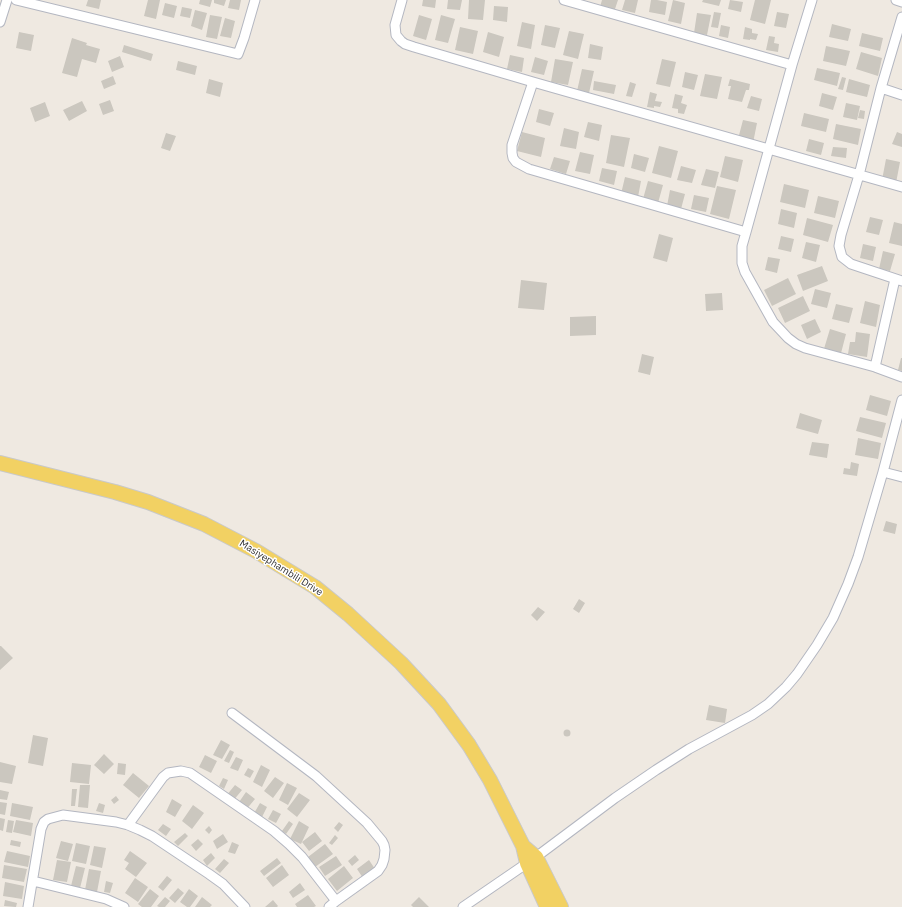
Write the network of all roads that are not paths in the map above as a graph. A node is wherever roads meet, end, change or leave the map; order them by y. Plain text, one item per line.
1 (7, 0) edge
2 (16, 0) edge
3 (255, 0) edge
4 (402, 0) edge
5 (564, 0) edge
6 (812, 0) edge
7 (896, 0) edge
8 (902, 2) edge
9 (902, 17) edge
10 (0, 22) edge
11 (792, 65) junction
12 (533, 82) junction
13 (881, 88) junction
14 (902, 95) edge
15 (768, 149) junction
16 (858, 175) junction
17 (902, 187) edge
18 (746, 232) junction
19 (899, 280) edge
20 (875, 367) junction
21 (902, 377) edge
22 (902, 400) edge
23 (0, 463) edge
24 (883, 472) junction
25 (902, 477) edge
26 (232, 713) dead end
27 (128, 825) junction
28 (531, 860) junction
29 (32, 881) junction
30 (336, 901) junction
31 (28, 907) edge
32 (124, 907) edge
33 (245, 907) edge
34 (329, 907) edge
35 (463, 907) edge
36 (547, 907) edge
37 (561, 907) edge

1 - 10 street
2 - 3 street
4 - 12 street
5 - 11 street
6 - 11 street
7 - 8 street
9 - 13 street
11 - 15 street
12 - 15 street
12 - 18 street
13 - 14 street
13 - 16 street
15 - 16 street
15 - 18 street
16 - 17 street
16 - 19 street
18 - 20 street
19 - 20 street
20 - 21 street
22 - 24 street
23 - 28 main road, Masiyephambili Drive
24 - 25 street
24 - 28 street
26 - 30 street
27 - 29 street
27 - 30 street
27 - 33 street
28 - 35 street
28 - 36 main road, Masiyephambili Drive
28 - 37 main road, Masiyephambili Drive
29 - 31 street
29 - 32 street
30 - 34 street

